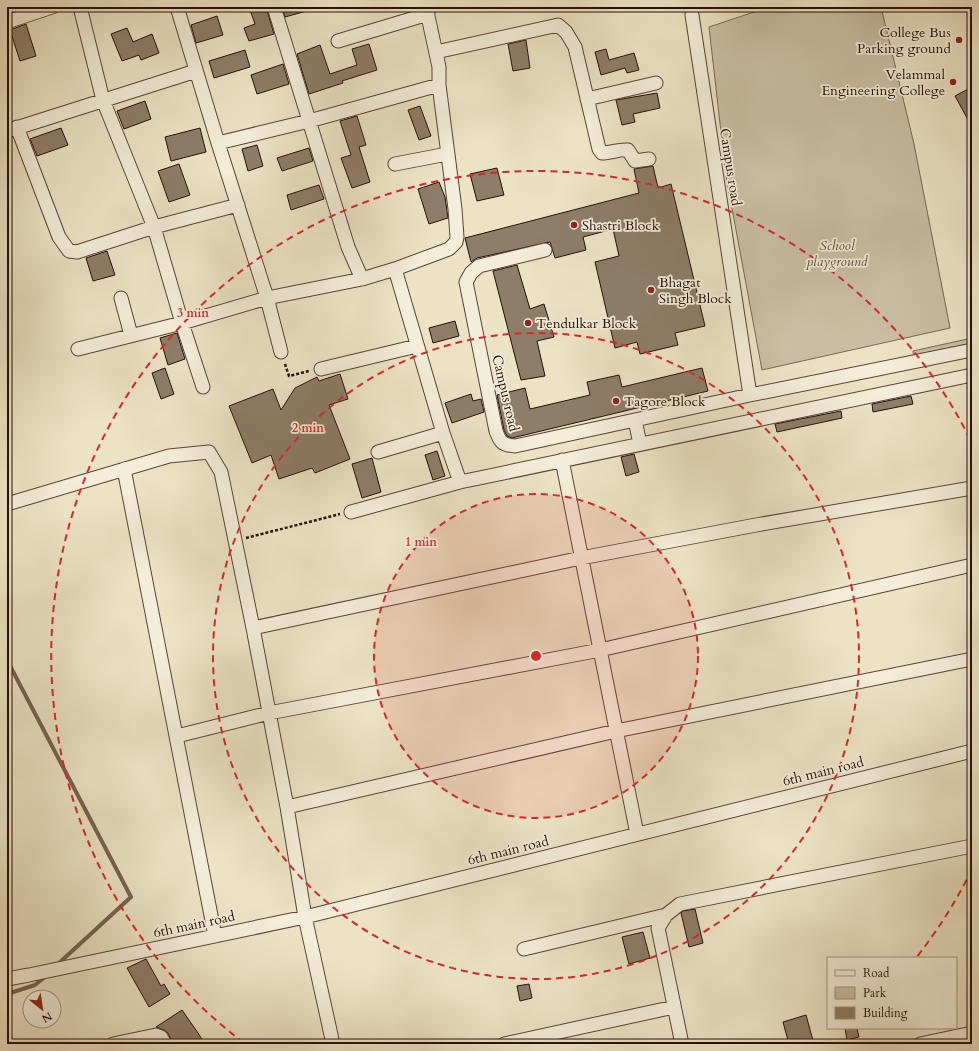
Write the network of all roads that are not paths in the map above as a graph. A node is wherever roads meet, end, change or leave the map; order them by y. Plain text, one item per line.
1 (52, 7) edge
2 (80, 7) edge
3 (177, 7) edge
4 (274, 7) edge
5 (427, 11) edge
6 (692, 15) dead end
7 (7, 22) edge
8 (338, 41) dead end
9 (436, 52) junction
10 (196, 71) junction
11 (656, 83) dead end
12 (439, 84) junction
13 (588, 99) junction
14 (103, 100) junction
15 (309, 121) junction
16 (12, 129) edge
17 (218, 142) junction
18 (447, 154) junction
19 (649, 159) dead end
20 (395, 164) dead end
21 (238, 206) junction
22 (154, 227) junction
23 (545, 250) dead end
24 (395, 269) junction
25 (362, 279) junction
26 (121, 298) dead end
27 (267, 298) junction
28 (182, 323) junction
29 (131, 335) junction
30 (418, 346) junction
31 (78, 349) dead end
32 (972, 350) edge
33 (281, 352) dead end
34 (321, 369) road end
35 (972, 375) edge
36 (203, 387) dead end
37 (750, 395) junction
38 (635, 420) junction
39 (443, 433) junction
40 (640, 444) junction
41 (378, 452) dead end
42 (562, 460) junction
43 (124, 469) junction
44 (460, 482) junction
45 (972, 488) edge
46 (7, 504) edge
47 (351, 512) road end
48 (581, 558) junction
49 (972, 565) edge
50 (253, 628) junction
51 (600, 650) junction
52 (972, 659) edge
53 (269, 713) junction
54 (616, 731) junction
55 (176, 736) junction
56 (972, 751) edge
57 (287, 806) junction
58 (637, 834) junction
59 (972, 846) edge
60 (666, 914) junction
61 (305, 917) junction
62 (215, 936) junction
63 (524, 949) dead end
64 (7, 978) edge
65 (674, 1007) junction
66 (972, 1033) edge
67 (112, 1044) edge
68 (165, 1044) edge
69 (333, 1044) edge
70 (504, 1044) edge
71 (682, 1044) edge
72 (920, 1044) edge

1 - 7 street
2 - 14 street
3 - 10 street
4 - 15 street
5 - 8 street
5 - 9 street
6 - 37 street, Campus road
9 - 12 street
9 - 13 street
10 - 14 street
10 - 17 street
11 - 13 street
12 - 15 street
12 - 18 street
13 - 19 street
14 - 16 street
14 - 22 street
15 - 17 street
15 - 25 street
16 - 22 street
17 - 21 street
18 - 20 street
18 - 24 street
21 - 22 street
21 - 27 street
22 - 28 street
23 - 38 street, Campus road
24 - 25 street
24 - 30 street
25 - 27 street
26 - 29 street
27 - 28 street
27 - 33 street
28 - 29 street
28 - 36 street
29 - 31 street
30 - 34 street
30 - 39 street
32 - 37 street, Campus road
35 - 40 street
37 - 38 street, Campus road
38 - 40 street
39 - 41 street
39 - 44 street
40 - 42 street
42 - 44 street
42 - 48 street
43 - 46 street
43 - 50 street
43 - 55 street
44 - 47 street
45 - 48 street
48 - 50 street
48 - 51 street
49 - 51 street
50 - 53 street
51 - 53 street
51 - 54 street
52 - 54 street
53 - 55 street
53 - 57 street
54 - 57 street
54 - 58 street
55 - 62 street
56 - 58 street, 6th main road
57 - 61 street
58 - 61 street, 6th main road
59 - 60 street
60 - 63 street
60 - 65 street
61 - 62 street, 6th main road
61 - 69 street
62 - 64 street, 6th main road
65 - 70 street
65 - 71 street
66 - 72 street
67 - 68 street

